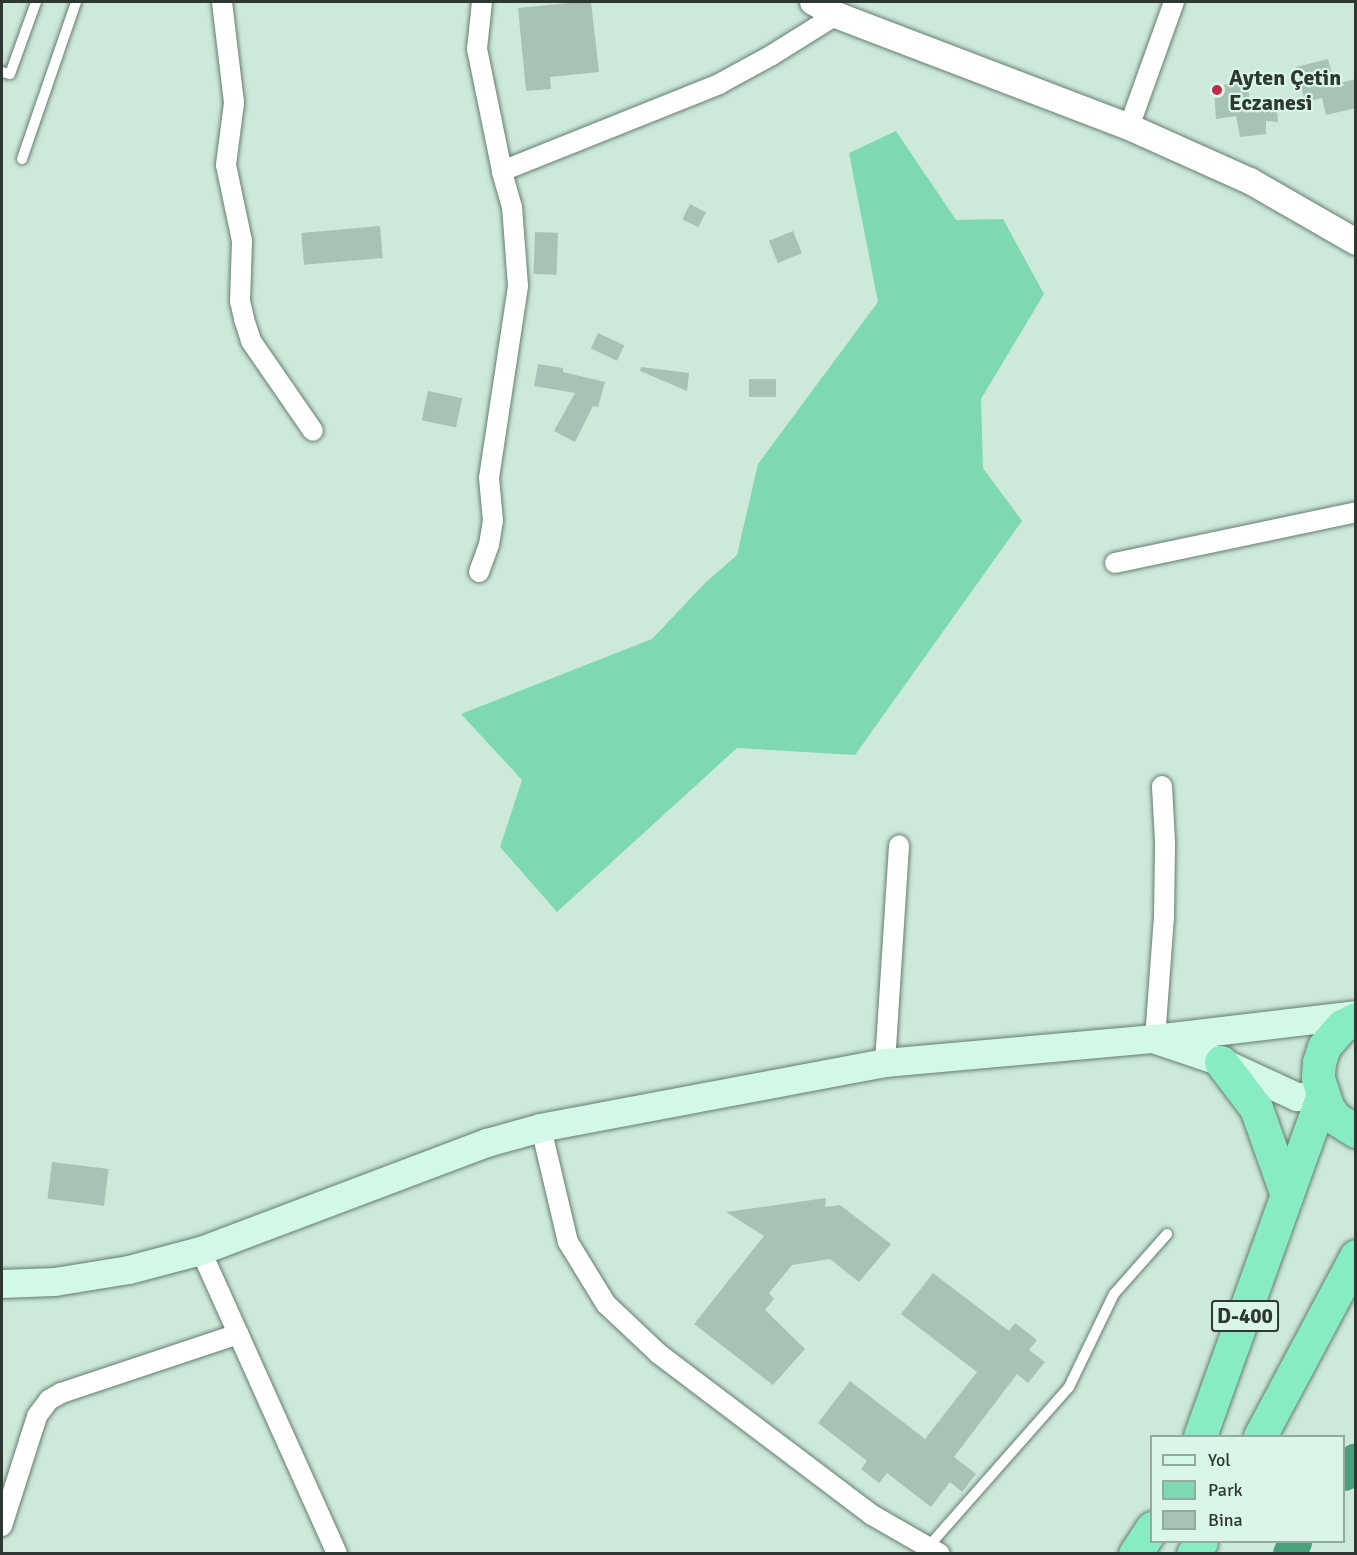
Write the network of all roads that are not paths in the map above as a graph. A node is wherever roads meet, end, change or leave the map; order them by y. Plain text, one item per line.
1 (36, 2) edge
2 (76, 2) edge
3 (222, 2) edge
4 (482, 2) edge
5 (813, 2) edge
6 (1174, 2) edge
7 (836, 15) junction
8 (2, 72) edge
9 (1129, 127) junction
10 (22, 159) dead end
11 (502, 171) junction
12 (1356, 242) edge
13 (313, 431) dead end
14 (1356, 512) edge
15 (1115, 562) dead end
16 (479, 572) dead end
17 (1162, 786) dead end
18 (899, 845) dead end
19 (1356, 1017) edge
20 (1155, 1039) junction
21 (1221, 1062) junction
22 (885, 1063) junction
23 (1322, 1097) junction
24 (541, 1128) junction
25 (1356, 1131) edge
26 (1287, 1195) junction
27 (1167, 1234) dead end
28 (201, 1251) junction
29 (1356, 1256) edge
30 (2, 1284) edge
31 (238, 1334) junction
32 (1201, 1435) edge
33 (1261, 1435) edge
34 (2, 1526) edge
35 (1150, 1531) edge
36 (934, 1550) edge
37 (337, 1554) edge
38 (1135, 1554) edge

1 - 8 lane
2 - 10 lane
3 - 13 street
4 - 11 street
5 - 7 street
6 - 9 street
7 - 9 street
7 - 11 street
9 - 12 street
11 - 16 street
14 - 15 street
17 - 20 street
18 - 22 street
19 - 20 main road
19 - 23 highway, D-400
20 - 21 main road
20 - 22 main road
21 - 23 main road
21 - 26 highway
22 - 24 main road
23 - 25 highway
23 - 26 highway, D-400
24 - 28 main road
24 - 36 street
26 - 32 highway, D-400
27 - 36 lane
28 - 30 main road
28 - 31 street
29 - 33 highway, D-400
31 - 34 street
31 - 37 street
35 - 38 highway

